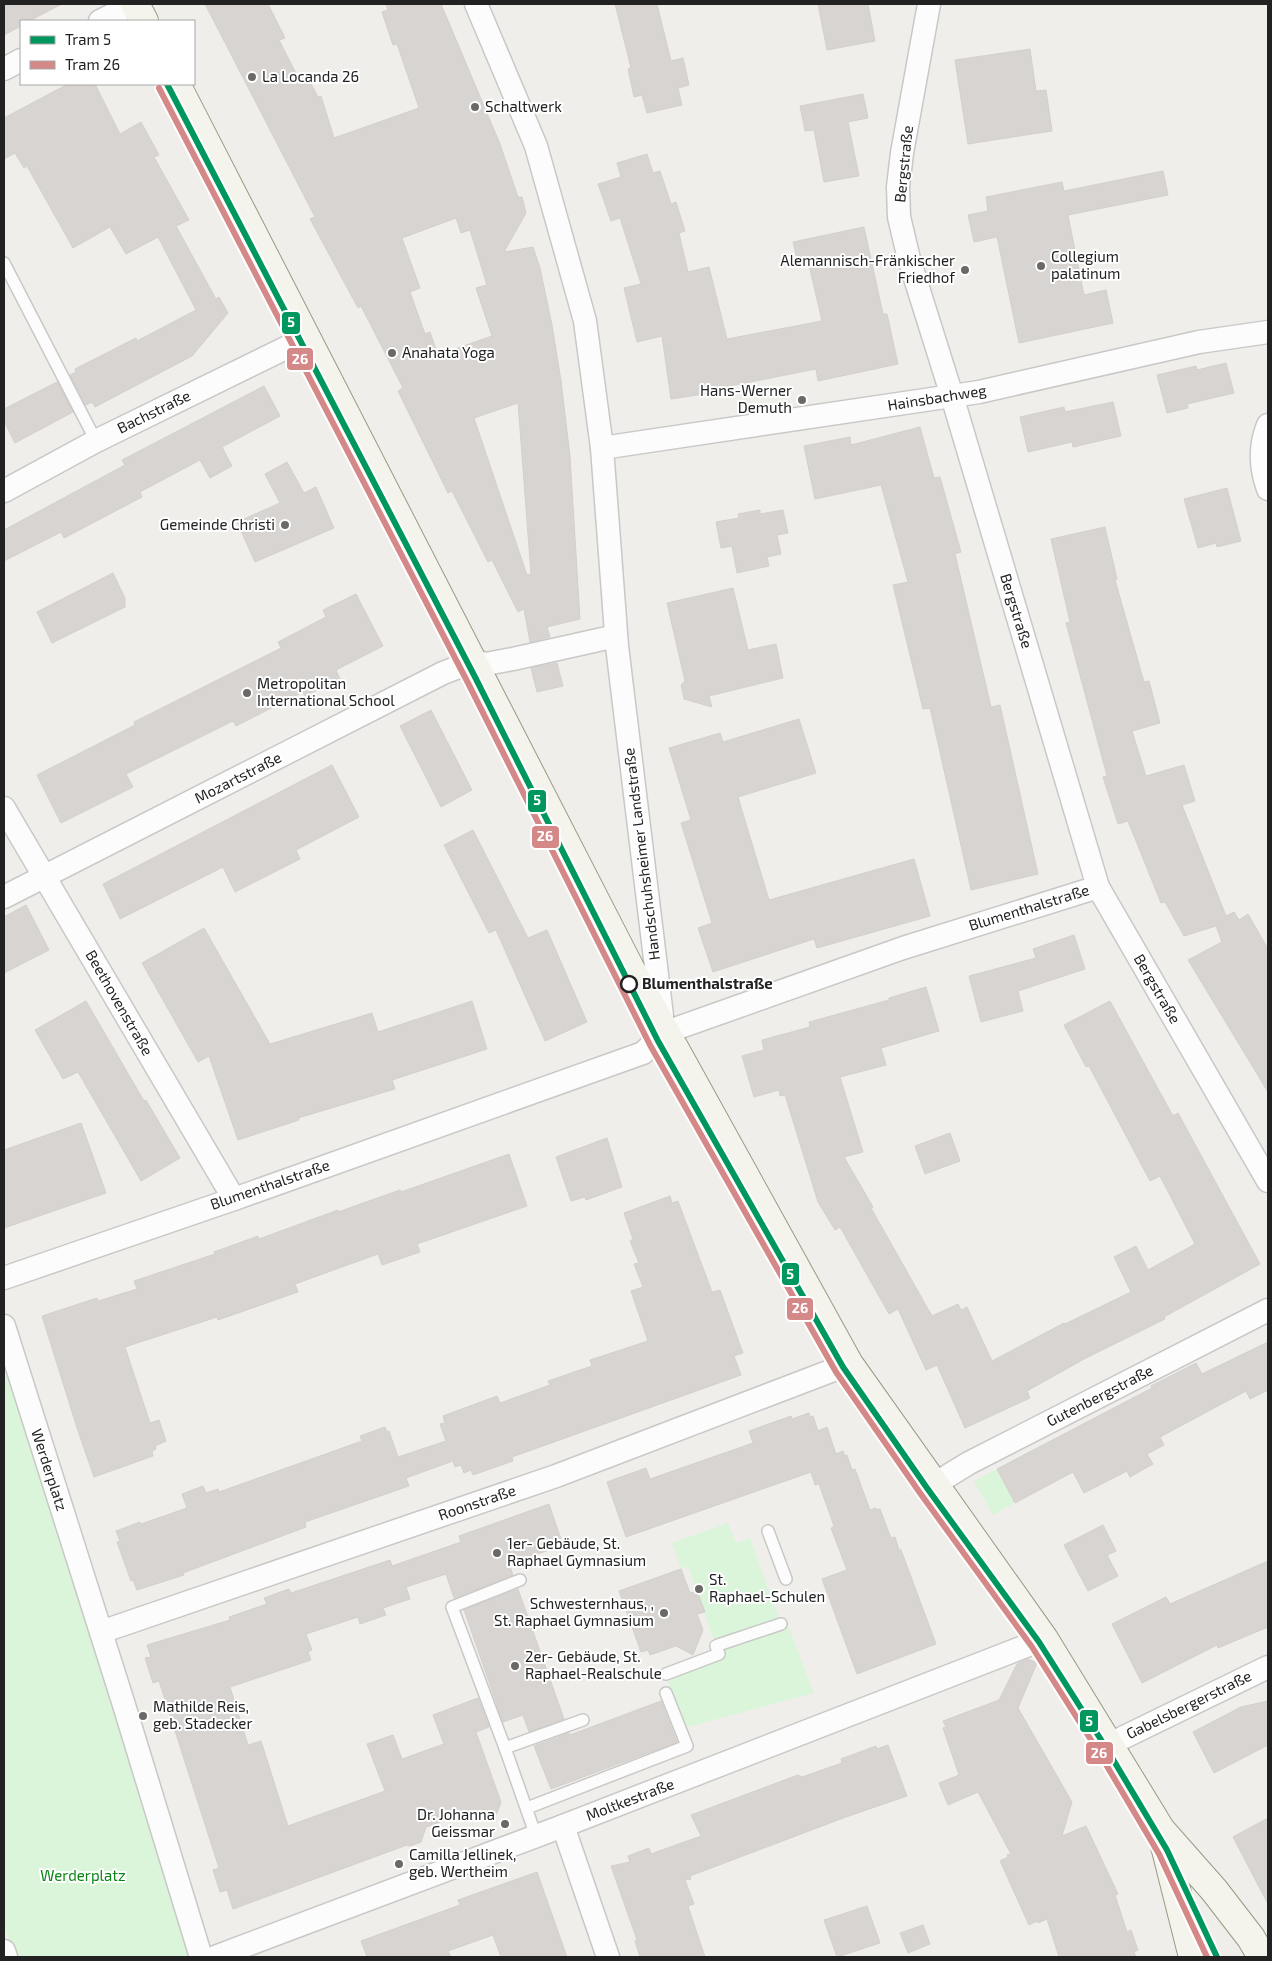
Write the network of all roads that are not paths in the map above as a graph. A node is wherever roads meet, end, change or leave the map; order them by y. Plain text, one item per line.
1 (134, 4) edge
2 (476, 4) edge
3 (929, 4) edge
4 (102, 20) edge
5 (143, 20) edge
6 (20, 61) edge
7 (4, 69) edge
8 (177, 85) edge
9 (4, 264) edge
10 (1268, 332) edge
11 (306, 338) junction
12 (952, 396) junction
13 (1268, 425) edge
14 (96, 441) junction
15 (602, 448) junction
16 (4, 490) edge
17 (1268, 490) edge
18 (616, 636) junction
19 (474, 662) junction
20 (4, 808) edge
21 (44, 876) junction
22 (1098, 887) junction
23 (4, 897) edge
24 (664, 1032) junction
25 (1268, 1181) edge
26 (234, 1198) junction
27 (4, 1278) edge
28 (1268, 1310) edge
29 (4, 1326) edge
30 (849, 1364) junction
31 (933, 1484) junction
32 (768, 1531) dead end
33 (786, 1579) dead end
34 (520, 1580) dead end
35 (781, 1624) dead end
36 (101, 1632) junction
37 (1044, 1639) junction
38 (1268, 1667) edge
39 (666, 1674) dead end
40 (666, 1693) dead end
41 (583, 1720) dead end
42 (1110, 1744) junction
43 (505, 1748) junction
44 (527, 1808) junction
45 (563, 1826) junction
46 (1161, 1830) junction
47 (536, 1836) junction
48 (4, 1952) edge
49 (6, 1957) edge
50 (201, 1957) edge
51 (214, 1957) edge
52 (608, 1957) edge
53 (1193, 1957) edge
54 (1262, 1957) edge

1 - 4 street
1 - 5 main road
2 - 15 street, Handschuhsheimer Landstraße
3 - 12 street, Bergstraße
6 - 7 street
8 - 11 main road
9 - 14 lane
10 - 12 street, Hainsbachweg
11 - 14 street, Bachstraße
11 - 19 main road
12 - 15 street, Hainsbachweg
12 - 22 street, Bergstraße
13 - 17 street
14 - 16 street, Bachstraße
15 - 18 street, Handschuhsheimer Landstraße
18 - 19 street
18 - 24 street, Handschuhsheimer Landstraße
19 - 21 street, Mozartstraße
19 - 24 main road
20 - 21 street, Beethovenstraße
21 - 23 street, Mozartstraße
21 - 26 street, Beethovenstraße
22 - 24 street, Blumenthalstraße
22 - 25 street, Bergstraße
24 - 26 street, Blumenthalstraße
24 - 30 main road, Handschuhsheimer Landstraße
26 - 27 street, Blumenthalstraße
28 - 31 street, Gutenbergstraße
29 - 36 street, Werderplatz
30 - 31 main road, Handschuhsheimer Landstraße
30 - 36 street, Roonstraße
31 - 37 main road, Handschuhsheimer Landstraße
32 - 33 lane
34 - 43 lane
35 - 39 lane
36 - 50 street, Werderplatz
37 - 42 main road, Handschuhsheimer Landstraße
37 - 45 street, Moltkestraße
38 - 42 street, Gabelsbergerstraße
40 - 44 lane
41 - 43 lane
42 - 46 main road, Handschuhsheimer Landstraße
43 - 44 lane
44 - 47 lane
45 - 47 street, Moltkestraße
45 - 52 street
46 - 53 main road, Handschuhsheimer Landstraße
46 - 54 main road, Handschuhsheimer Landstraße
47 - 51 street, Moltkestraße
48 - 49 street

